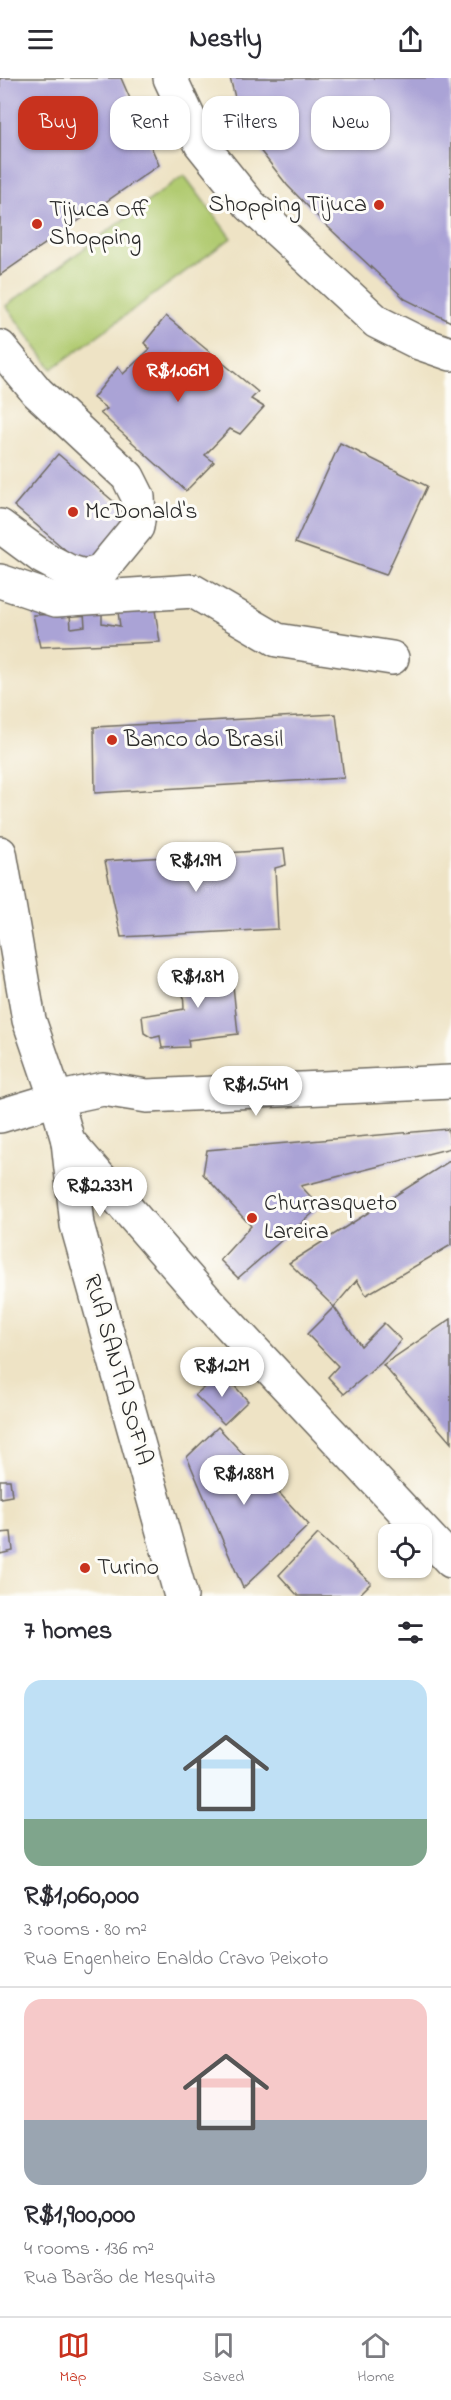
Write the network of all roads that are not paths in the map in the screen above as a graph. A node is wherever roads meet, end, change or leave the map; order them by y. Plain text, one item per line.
1 (170, 78) edge
2 (0, 347) edge
3 (451, 354) edge
4 (0, 526) edge
5 (0, 581) edge
6 (392, 658) dead end
7 (0, 853) edge
8 (451, 1082) edge
9 (57, 1099) junction
10 (0, 1116) edge
11 (68, 1141) junction
12 (448, 1555) edge
13 (181, 1596) edge

1 - 3 street
2 - 4 street
5 - 6 street
7 - 9 street, RUA SANTA SOFIA
8 - 9 street
9 - 10 street
9 - 11 street, RUA SANTA SOFIA
11 - 12 street
11 - 13 street, RUA SANTA SOFIA

